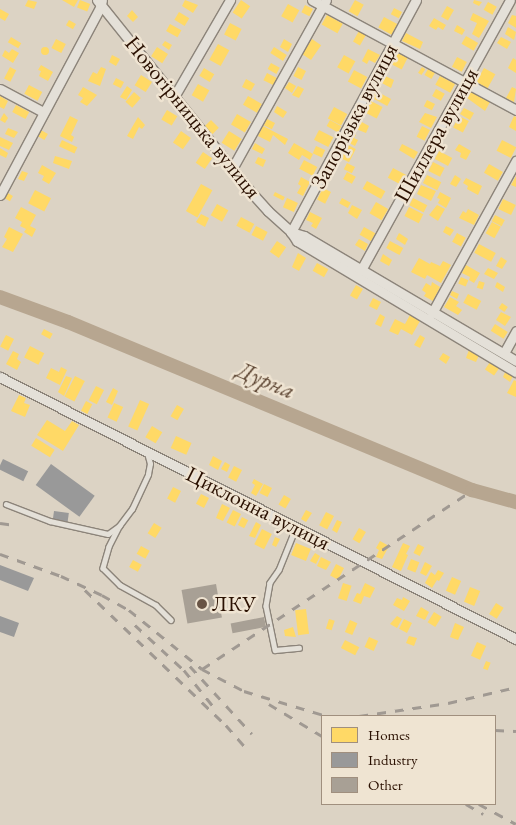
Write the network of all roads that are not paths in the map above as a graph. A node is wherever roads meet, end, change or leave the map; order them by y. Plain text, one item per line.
1 (230, 0) edge
2 (312, 0) edge
3 (416, 0) edge
4 (510, 0) edge
5 (100, 1) edge
6 (324, 3) edge
7 (393, 43) junction
8 (466, 83) junction
9 (0, 89) edge
10 (175, 95) junction
11 (516, 110) edge
12 (43, 112) junction
13 (516, 161) edge
14 (233, 167) junction
15 (0, 195) edge
16 (292, 232) junction
17 (361, 270) junction
18 (432, 313) junction
19 (516, 331) edge
20 (504, 353) junction
21 (516, 361) edge
22 (516, 372) edge
23 (0, 377) edge
24 (147, 451) junction
25 (6, 504) dead end
26 (119, 526) junction
27 (296, 528) junction
28 (172, 620) dead end
29 (516, 639) edge
30 (299, 648) dead end

1 - 10 street
2 - 6 street
3 - 7 street, Запорізька вулиця
4 - 8 street, Шиллера вулиця
5 - 10 street, Новогірницька вулиця
5 - 12 street
6 - 7 street
6 - 14 street
7 - 8 street
7 - 16 street, Запорізька вулиця
8 - 11 street
8 - 17 street, Шиллера вулиця
9 - 12 street
10 - 14 street, Новогірницька вулиця
12 - 15 street
13 - 18 street
14 - 16 street, Новогірницька вулиця
16 - 17 street, Новогірницька вулиця
16 - 22 street, Новогірницька вулиця
17 - 18 street, Новогірницька вулиця
18 - 20 street, Новогірницька вулиця
19 - 20 street
20 - 21 street, Новогірницька вулиця
23 - 24 street, Циклонна вулиця
24 - 26 lane
24 - 27 street, Циклонна вулиця
25 - 26 lane
26 - 28 lane
27 - 29 street, Циклонна вулиця
27 - 30 lane

